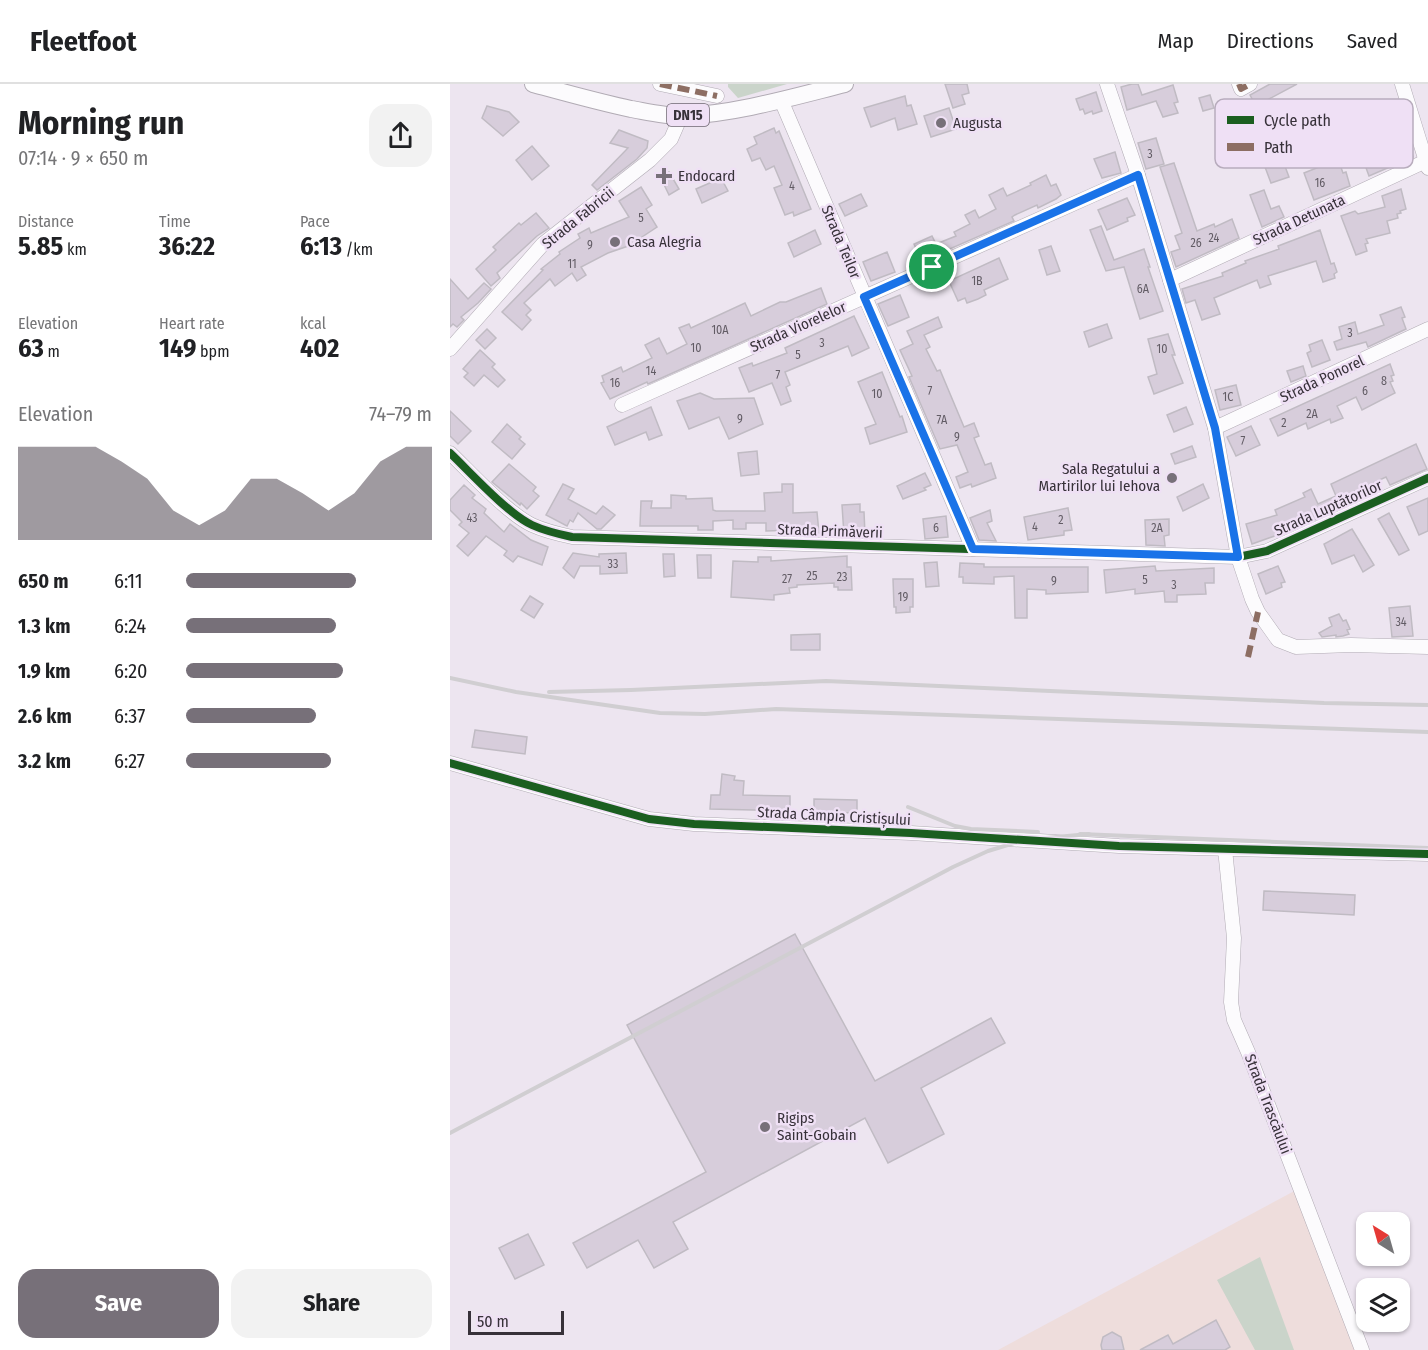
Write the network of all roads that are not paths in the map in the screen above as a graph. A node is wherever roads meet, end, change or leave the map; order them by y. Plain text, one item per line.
1 (533, 84) edge
2 (660, 84) edge
3 (845, 84) edge
4 (1107, 84) edge
5 (1239, 84) edge
6 (1250, 84) edge
7 (1402, 84) edge
8 (717, 97) edge
9 (1407, 99) edge
10 (781, 100) junction
11 (681, 116) junction
12 (1413, 119) edge
13 (1427, 163) edge
14 (1138, 175) junction
15 (1170, 280) junction
16 (864, 297) junction
17 (1428, 329) edge
18 (450, 349) edge
19 (622, 405) dead end
20 (1215, 428) junction
21 (450, 453) edge
22 (1428, 478) edge
23 (973, 549) junction
24 (1238, 557) junction
25 (1428, 647) edge
26 (450, 763) edge
27 (1225, 849) junction
28 (1428, 854) edge
29 (1362, 1350) edge

1 - 11 main road, DN15
2 - 8 street
3 - 10 main road, DN15
4 - 14 street
5 - 6 street
7 - 9 street
8 - 10 main road, DN15
8 - 11 main road, DN15
10 - 16 street, Strada Teilor
11 - 18 street, Strada Fabricii
12 - 13 street
13 - 15 street, Strada Detunata
14 - 15 street
14 - 16 street, Strada Viorelelor
15 - 20 street
16 - 19 street, Strada Viorelelor
16 - 23 street, Strada Teilor
17 - 20 street, Strada Ponorel
20 - 24 street
21 - 23 street, Strada Primăverii
22 - 24 street, Strada Luptătorilor
23 - 24 street, Strada Primăverii
24 - 25 street
26 - 27 street, Strada Câmpia Cristișului
27 - 28 street, Strada Câmpia Cristișului
27 - 29 street, Strada Trascăului

